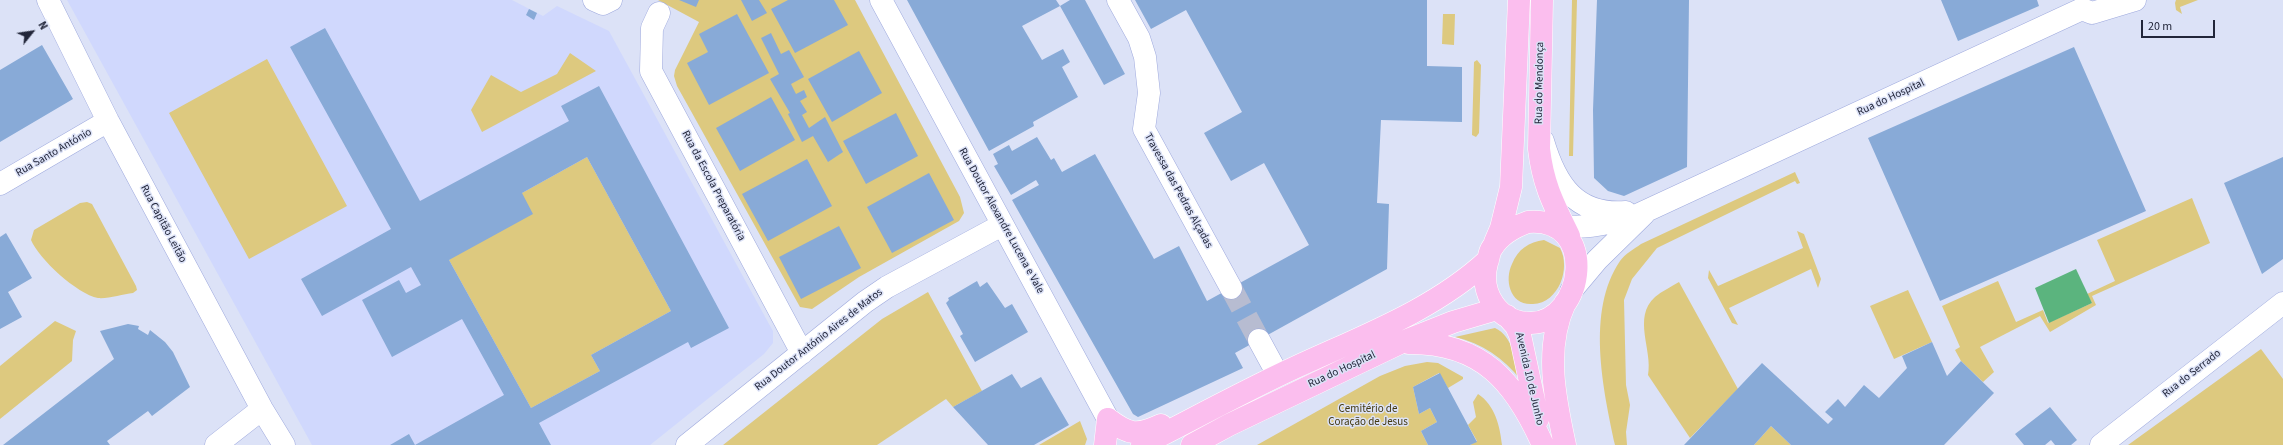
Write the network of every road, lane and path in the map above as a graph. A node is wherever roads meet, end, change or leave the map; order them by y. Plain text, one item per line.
1 (48, 0) edge
2 (594, 0) edge
3 (611, 0) edge
4 (881, 0) edge
5 (1118, 0) edge
6 (1519, 0) edge
7 (1542, 0) edge
8 (2135, 0) edge
9 (2080, 5) edge
10 (659, 13) dead end
11 (108, 122) junction
12 (1538, 127) junction
13 (0, 184) edge
14 (1649, 209) junction
15 (1002, 225) junction
16 (1557, 226) junction
17 (1490, 254) junction
18 (1231, 288) tunnel mouth
19 (1568, 296) junction
20 (2283, 304) edge
21 (1502, 313) junction
22 (1258, 340) tunnel mouth
23 (1400, 343) junction
24 (802, 353) junction
25 (1272, 379) junction
26 (262, 409) junction
27 (1108, 419) junction
28 (216, 445) edge
29 (284, 445) edge
30 (687, 445) edge
31 (1105, 445) edge
32 (1142, 445) edge
33 (1192, 445) edge
34 (1544, 445) edge
35 (1565, 445) edge
36 (2101, 445) edge

1 - 11 street, Rua Capitão Leitão
2 - 3 street
4 - 15 street, Rua Doutor Alexandre Lucena e Vale
5 - 18 street, Travessa das Pedras Alçadas
6 - 17 main road
7 - 12 main road, Rua do Mendonça
8 - 9 street, Rua do Hospital
9 - 14 street, Rua do Hospital
10 - 24 street, Rua da Escola Preparatória
11 - 13 street, Rua Santo António
11 - 26 street, Rua Capitão Leitão
12 - 14 street, Rua do Mendonça
12 - 16 main road
14 - 16 street, Rua do Hospital
14 - 19 street, Rua do Hospital
15 - 24 street, Rua Doutor António Aires de Matos
15 - 27 street, Rua Doutor Alexandre Lucena e Vale
16 - 17 main road
16 - 19 main road
17 - 21 main road
17 - 25 main road, Rua do Hospital
19 - 21 main road
19 - 35 main road, Avenida 10 de Junho
20 - 36 street, Rua do Serrado
21 - 23 main road, Rua do Hospital
21 - 34 main road, Avenida 10 de Junho
22 - 25 street
23 - 33 main road, Rua do Hospital
23 - 34 main road
24 - 30 street, Rua Doutor António Aires de Matos
25 - 27 main road, Rua do Hospital
25 - 32 main road, Rua do Hospital
26 - 28 street
26 - 29 street, Rua Capitão Leitão
27 - 31 main road

